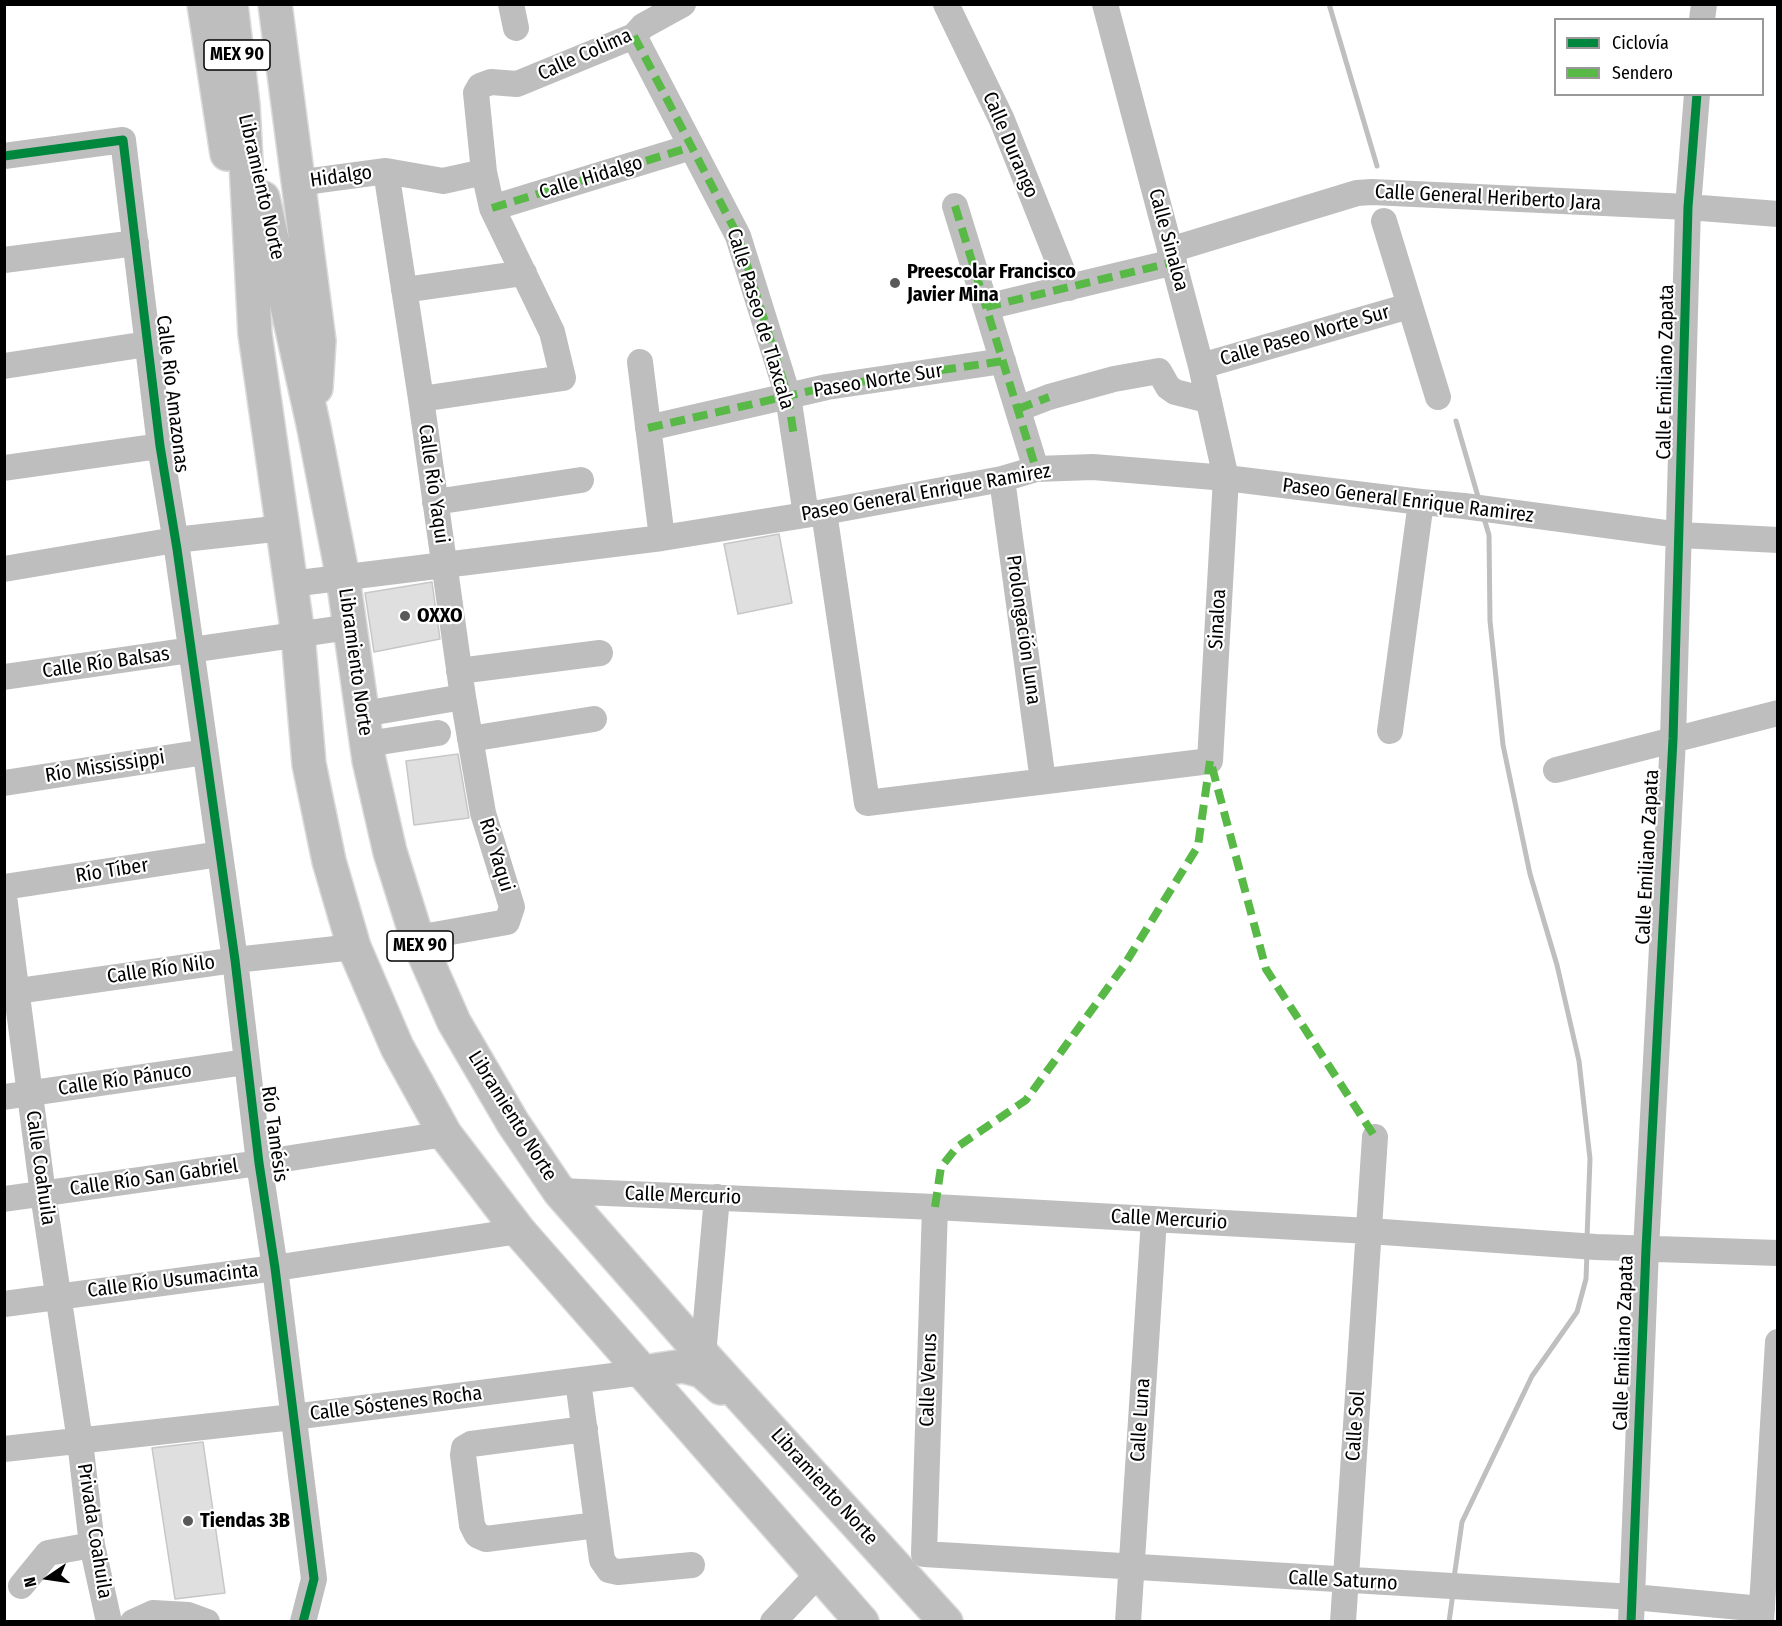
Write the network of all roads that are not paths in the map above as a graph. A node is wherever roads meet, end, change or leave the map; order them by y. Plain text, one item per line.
1 (204, 4) edge
2 (231, 4) edge
3 (275, 4) edge
4 (684, 4) edge
5 (946, 4) edge
6 (1105, 4) edge
7 (634, 36) junction
8 (1697, 96) edge
9 (243, 105) junction
10 (691, 147) junction
11 (4, 156) edge
12 (386, 171) junction
13 (484, 172) junction
14 (297, 183) junction
15 (956, 206) dead end
16 (1688, 207) junction
17 (492, 208) junction
18 (1778, 214) edge
19 (1384, 221) dead end
20 (136, 243) junction
21 (1172, 256) junction
22 (4, 260) edge
23 (524, 273) junction
24 (1069, 288) junction
25 (404, 290) junction
26 (1409, 306) junction
27 (986, 307) junction
28 (255, 334) junction
29 (147, 344) junction
30 (1003, 361) junction
31 (640, 362) dead end
32 (4, 366) edge
33 (1201, 366) junction
34 (788, 396) junction
35 (1437, 397) dead end
36 (421, 399) junction
37 (1208, 399) junction
38 (1018, 409) junction
39 (314, 428) junction
40 (648, 428) junction
41 (160, 446) junction
42 (4, 468) edge
43 (1036, 470) junction
44 (1226, 478) junction
45 (1002, 479) junction
46 (581, 480) dead end
47 (435, 502) junction
48 (1421, 502) junction
49 (814, 514) junction
50 (283, 528) junction
51 (1680, 535) junction
52 (662, 538) junction
53 (175, 540) junction
54 (1778, 540) edge
55 (445, 566) junction
56 (4, 569) edge
57 (344, 578) junction
58 (291, 584) junction
59 (350, 627) junction
60 (298, 634) junction
61 (190, 651) junction
62 (600, 653) dead end
63 (459, 671) junction
64 (4, 676) edge
65 (463, 697) junction
66 (1778, 713) edge
67 (594, 718) dead end
68 (365, 729) junction
69 (1390, 731) dead end
70 (438, 733) dead end
71 (470, 739) junction
72 (1673, 739) junction
73 (205, 752) junction
74 (1556, 770) dead end
75 (1043, 781) junction
76 (4, 783) edge
77 (220, 854) junction
78 (4, 887) edge
79 (4, 896) edge
80 (417, 938) junction
81 (354, 947) junction
82 (235, 960) junction
83 (10, 992) edge
84 (246, 1062) junction
85 (30, 1094) junction
86 (4, 1097) edge
87 (445, 1134) junction
88 (1375, 1137) dead end
89 (259, 1163) junction
90 (559, 1191) junction
91 (43, 1194) junction
92 (717, 1197) junction
93 (4, 1199) edge
94 (935, 1207) junction
95 (1154, 1219) junction
96 (519, 1231) junction
97 (1369, 1231) junction
98 (1646, 1249) junction
99 (1778, 1253) edge
100 (275, 1268) junction
101 (59, 1296) junction
102 (4, 1304) edge
103 (1778, 1342) edge
104 (702, 1355) junction
105 (644, 1372) junction
106 (578, 1381) junction
107 (293, 1417) junction
108 (585, 1429) junction
109 (80, 1441) junction
110 (4, 1449) edge
111 (795, 1455) junction
112 (597, 1525) junction
113 (92, 1545) junction
114 (924, 1554) joint
115 (692, 1564) dead end
116 (1132, 1568) junction
117 (819, 1573) junction
118 (1345, 1581) junction
119 (21, 1586) dead end
120 (1632, 1610) edge
121 (1761, 1615) edge
122 (109, 1622) edge
123 (133, 1622) edge
124 (207, 1622) edge
125 (303, 1622) edge
126 (773, 1622) edge
127 (862, 1622) edge
128 (946, 1622) edge
129 (1128, 1622) edge
130 (1343, 1622) edge

1 - 28 main road
2 - 9 main road, MEX 90
3 - 14 main road
4 - 7 street, Calle Colima
5 - 24 street, Calle Durango
6 - 21 street, Calle Sinaloa
7 - 10 street, Calle Paseo de Tlaxcala
7 - 13 street, Calle Colima
8 - 16 street, Calle Emiliano Zapata
9 - 28 main road, Libramiento Norte / MEX 90
9 - 39 main road, Libramiento Norte / MEX 90
10 - 17 street, Calle Hidalgo
10 - 34 street, Calle Paseo de Tlaxcala
11 - 20 street, Calle Río Amazonas
12 - 13 street
12 - 14 street, Hidalgo
12 - 25 street, Calle Río Yaqui
13 - 17 street
14 - 39 main road
15 - 27 street
16 - 18 street, Calle General Heriberto Jara
16 - 21 street, Calle General Heriberto Jara
16 - 51 street, Calle Emiliano Zapata
17 - 23 street
19 - 26 street
20 - 22 street
20 - 29 street, Calle Río Amazonas
21 - 24 street, Calle General Heriberto Jara
21 - 33 street, Calle Sinaloa
23 - 25 street
23 - 36 street
24 - 27 street, Calle General Heriberto Jara
25 - 36 street, Calle Río Yaqui
26 - 33 street, Calle Paseo Norte Sur
26 - 35 street
27 - 30 street
28 - 50 main road, Libramiento Norte / MEX 90
29 - 32 street
29 - 41 street, Calle Río Amazonas
30 - 34 street, Paseo Norte Sur
30 - 38 street
31 - 40 street
33 - 37 street, Calle Sinaloa
34 - 40 street, Paseo Norte Sur
34 - 49 street, Calle Paseo de Tlaxcala
36 - 47 street, Calle Río Yaqui
37 - 38 street
37 - 44 street, Calle Sinaloa
38 - 43 street
39 - 57 main road, Libramiento Norte / MEX 90
40 - 52 street
41 - 42 street
41 - 53 street, Calle Río Amazonas
43 - 44 street, Paseo General Enrique Ramirez
43 - 45 street, Paseo General Enrique Ramirez
44 - 48 street, Paseo General Enrique Ramirez
44 - 75 street, Sinaloa
45 - 49 street, Paseo General Enrique Ramirez
45 - 75 street, Prolongación Luna
46 - 47 street
47 - 55 street, Calle Río Yaqui
48 - 51 street, Paseo General Enrique Ramirez
48 - 69 street
49 - 52 street, Paseo General Enrique Ramirez
49 - 75 street, Calle Paseo de Tlaxcala
50 - 53 street
50 - 58 main road, Libramiento Norte / MEX 90
51 - 54 street, Paseo General Enrique Ramirez
51 - 72 street, Calle Emiliano Zapata
52 - 55 street, Paseo General Enrique Ramirez
53 - 56 street
53 - 61 street, Calle Río Amazonas
55 - 57 street, Paseo General Enrique Ramirez
55 - 63 street, Calle Río Yaqui
57 - 58 street, Paseo General Enrique Ramirez
57 - 59 main road, Libramiento Norte / MEX 90
58 - 60 main road, Libramiento Norte / MEX 90
59 - 60 street, Calle Río Balsas
59 - 68 main road, Libramiento Norte / MEX 90
60 - 61 street, Calle Río Balsas
60 - 81 main road, Libramiento Norte / MEX 90
61 - 64 street, Calle Río Balsas
61 - 73 street, Río Tamésis
62 - 63 street
63 - 65 street, Calle Río Yaqui
65 - 68 street
65 - 71 street, Río Yaqui
66 - 72 street
67 - 71 street
68 - 70 street
68 - 80 main road, Libramiento Norte / MEX 90
71 - 80 street, Río Yaqui
72 - 74 street
72 - 98 street, Calle Emiliano Zapata
73 - 76 street, Río Mississippi
73 - 77 street, Río Tamésis
77 - 78 street, Río Tíber
77 - 82 street, Río Tamésis
79 - 83 street, Calle Coahuila
80 - 90 main road, Libramiento Norte / MEX 90
81 - 82 street, Calle Río Nilo
81 - 87 main road, Libramiento Norte / MEX 90
82 - 83 street, Calle Río Nilo
82 - 84 street, Río Tamésis
83 - 85 street, Calle Coahuila
84 - 85 street, Calle Río Pánuco
84 - 89 street, Río Tamésis
85 - 86 street, Calle Río Pánuco
85 - 91 street, Calle Coahuila
87 - 89 street, Calle Río San Gabriel
87 - 96 main road, Libramiento Norte / MEX 90
88 - 97 street, Calle Sol
89 - 91 street, Calle Río San Gabriel
89 - 100 street, Río Tamésis
90 - 92 street, Calle Mercurio
90 - 104 main road, Libramiento Norte / MEX 90
91 - 93 street, Calle Río San Gabriel
91 - 101 street, Calle Coahuila
92 - 94 street, Calle Mercurio
92 - 104 street
94 - 95 street, Calle Mercurio
94 - 114 street, Calle Venus
95 - 97 street, Calle Mercurio
95 - 116 street, Calle Luna
96 - 100 street, Calle Río Usumacinta
96 - 105 main road, Libramiento Norte / MEX 90
97 - 98 street, Calle Mercurio
97 - 118 street, Calle Sol
98 - 99 street, Calle Mercurio
98 - 120 street, Calle Emiliano Zapata
100 - 101 street, Calle Río Usumacinta
100 - 107 street, Río Tamésis
101 - 102 street, Calle Río Usumacinta
101 - 109 street, Calle Coahuila
103 - 121 street
104 - 111 main road, Libramiento Norte / MEX 90
105 - 106 street, Calle Sóstenes Rocha
105 - 111 main road
105 - 117 main road, Libramiento Norte / MEX 90
106 - 107 street, Calle Sóstenes Rocha
106 - 108 street
107 - 109 street, Calle Sóstenes Rocha
107 - 125 street, Río Tamésis
108 - 112 street
108 - 112 street
109 - 110 street, Calle Sóstenes Rocha
109 - 113 street, Privada Coahuila
111 - 128 main road, Libramiento Norte / MEX 90
112 - 115 street
113 - 119 street
113 - 122 street, Privada Coahuila
114 - 116 street, Calle Saturno
116 - 118 street, Calle Saturno
116 - 129 street, Calle Luna
117 - 126 street
117 - 127 main road, Libramiento Norte / MEX 90
118 - 120 street, Calle Saturno
118 - 130 street, Calle Sol
120 - 121 street, Calle Saturno
123 - 124 street

